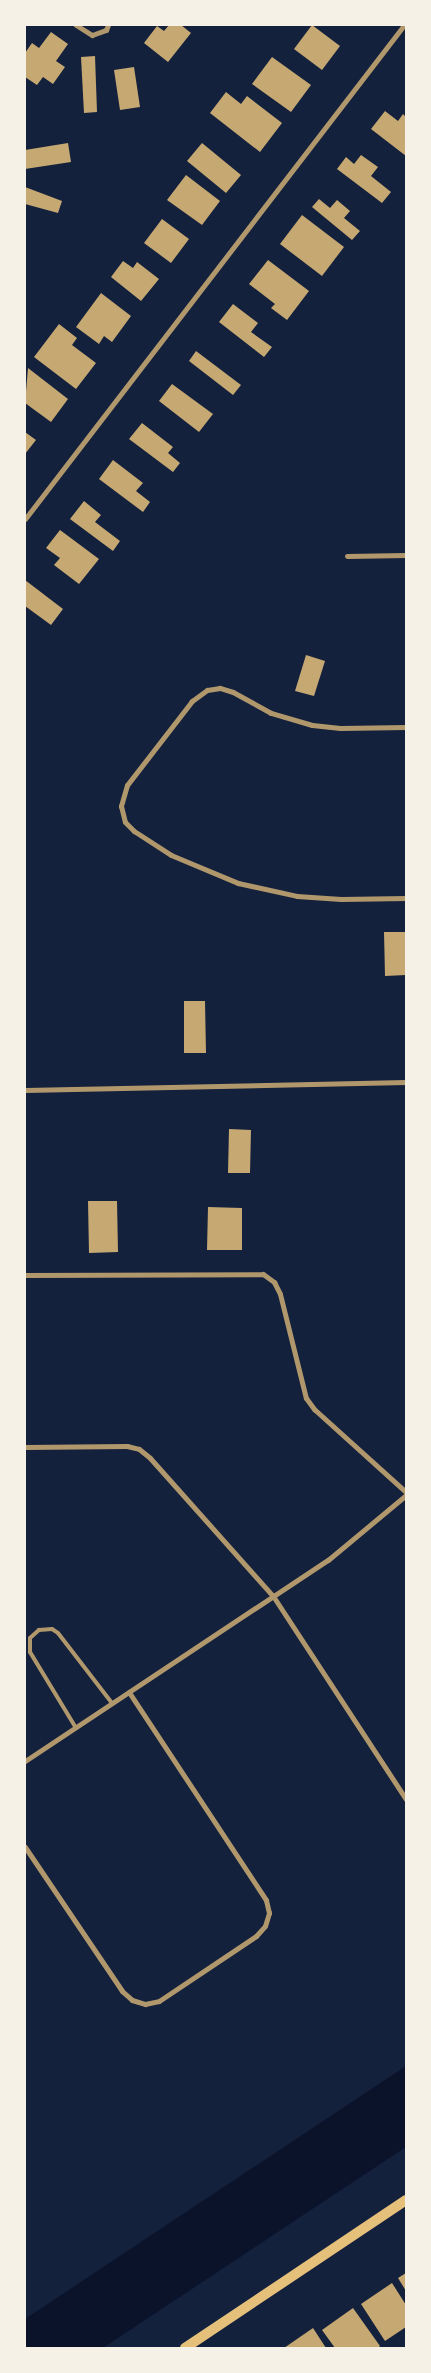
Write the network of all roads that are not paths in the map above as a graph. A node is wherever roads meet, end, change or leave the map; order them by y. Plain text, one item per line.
1 (76, 25) edge
2 (108, 25) edge
3 (404, 25) edge
4 (25, 519) edge
5 (406, 555) edge
6 (346, 556) dead end
7 (406, 727) edge
8 (406, 898) edge
9 (406, 1082) edge
10 (25, 1090) edge
11 (25, 1275) edge
12 (25, 1447) edge
13 (406, 1493) edge
14 (273, 1596) junction
15 (129, 1692) junction
16 (112, 1703) junction
17 (76, 1728) junction
18 (25, 1761) edge
19 (406, 1798) edge
20 (25, 1846) edge
21 (406, 2200) edge
22 (185, 2348) edge

1 - 2 street
3 - 4 street
5 - 6 street
7 - 8 street
9 - 10 street
11 - 13 street
12 - 14 street
13 - 14 street
14 - 15 street
14 - 19 street
15 - 16 street
15 - 20 street
16 - 17 street
16 - 17 lane
17 - 18 street
21 - 22 main road

